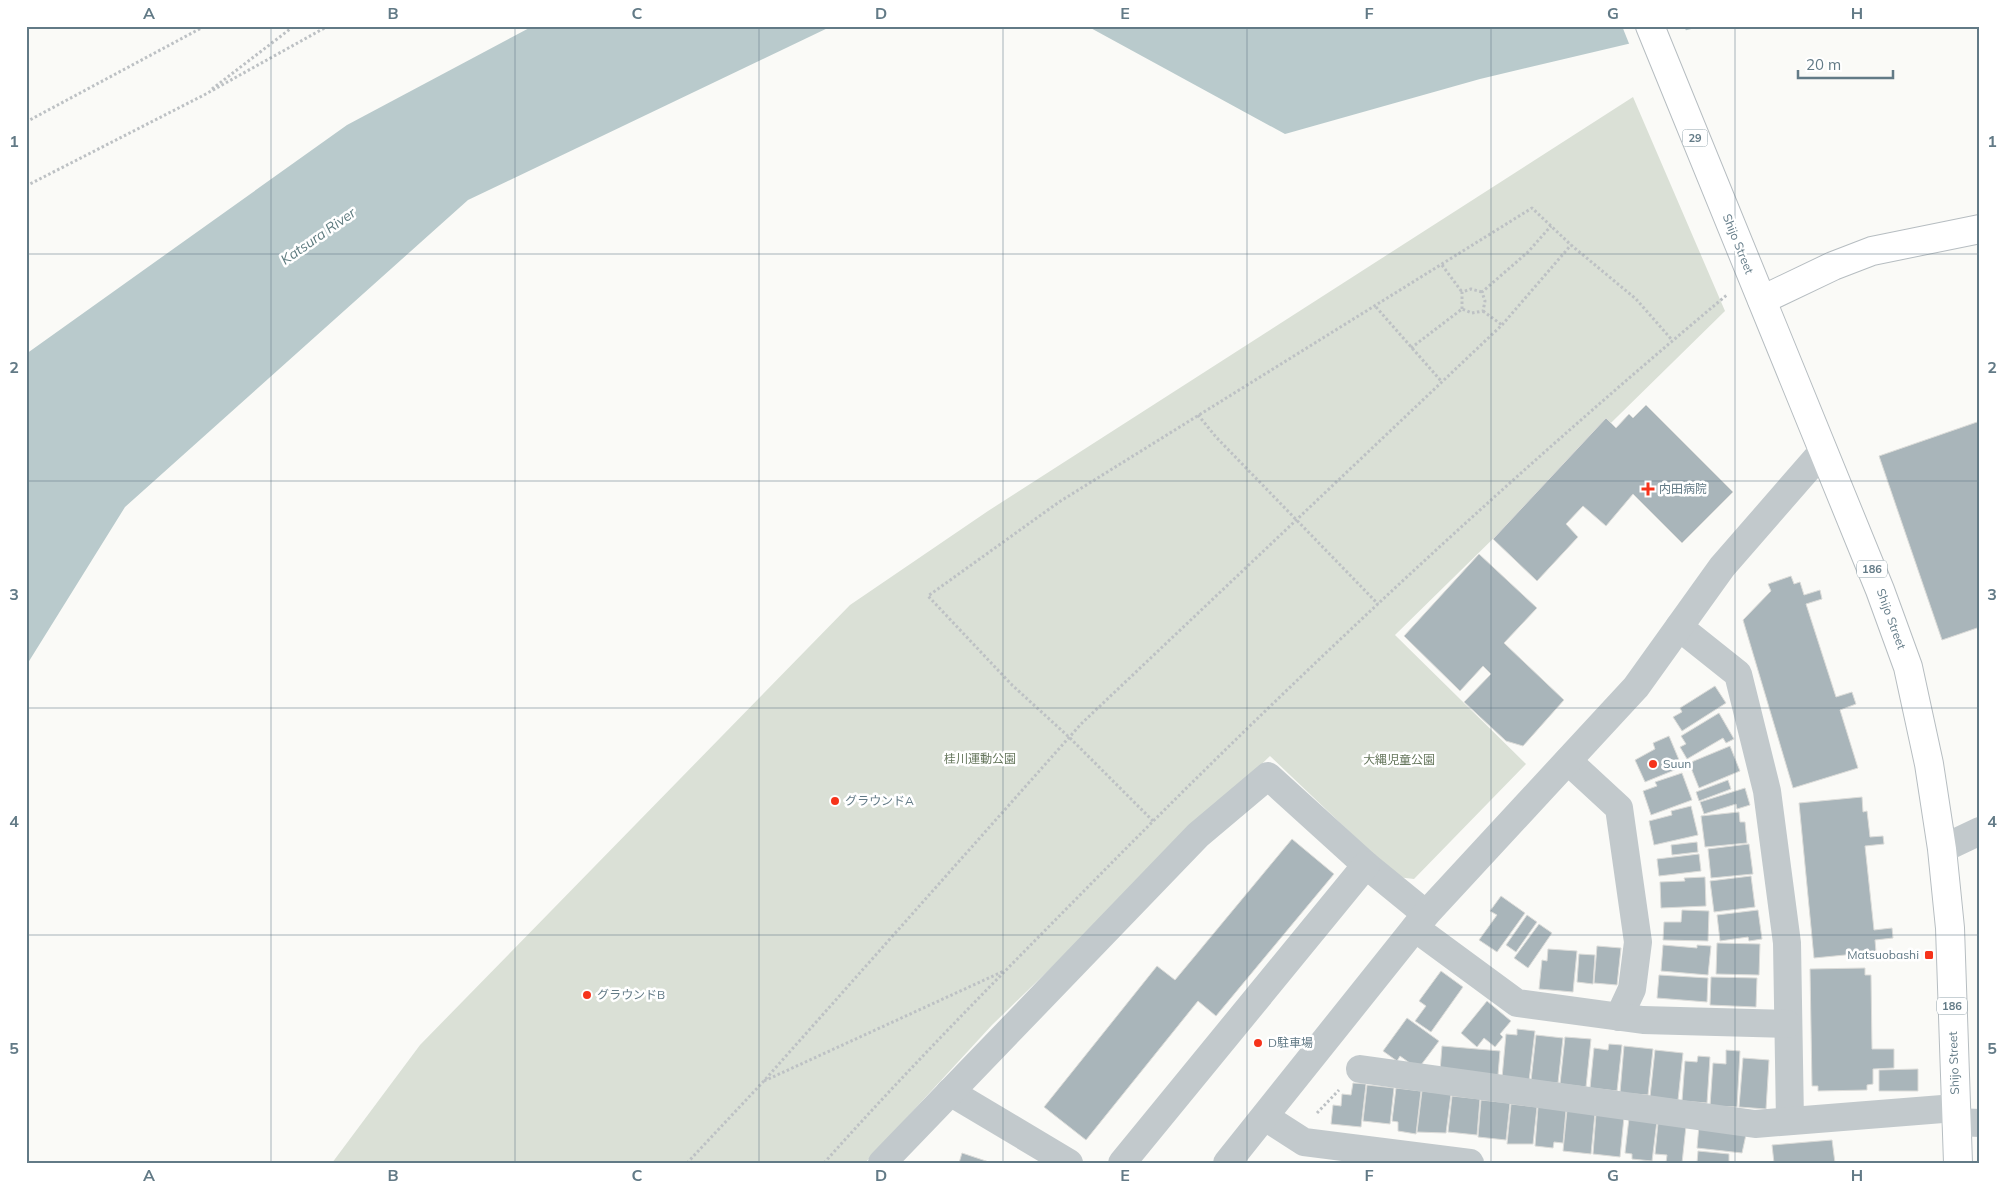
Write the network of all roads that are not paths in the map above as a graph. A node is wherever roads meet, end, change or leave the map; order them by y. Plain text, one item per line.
1 (1650, 26) edge
2 (1980, 229) edge
3 (1762, 300) junction
4 (1823, 451) junction
5 (1679, 627) junction
6 (1568, 761) junction
7 (1980, 832) edge
8 (1942, 849) junction
9 (1366, 865) junction
10 (1421, 921) junction
11 (1619, 1017) junction
12 (1787, 1024) junction
13 (1360, 1069) dead end
14 (950, 1092) junction
15 (1265, 1117) junction
16 (1964, 1118) edge
17 (1790, 1121) junction
18 (1368, 1156) edge
19 (1056, 1159) edge
20 (882, 1163) edge
21 (1122, 1163) edge
22 (1227, 1163) edge
23 (1470, 1163) edge
24 (1958, 1163) edge

1 - 3 main road, Shijo Street / 29
2 - 3 main road
3 - 4 main road, Shijo Street / 186
4 - 5 street
4 - 8 main road, Shijo Street / 186
5 - 6 street
5 - 12 street
6 - 10 street
6 - 11 street
7 - 8 street
8 - 16 main road, Shijo Street / 186
9 - 10 street
9 - 14 street
9 - 21 street
10 - 11 street
10 - 15 street
11 - 12 street
12 - 17 street
13 - 17 street
14 - 19 street
14 - 20 street
15 - 18 street
15 - 22 street
16 - 17 street
16 - 24 main road, Shijo Street / 186
18 - 23 street

